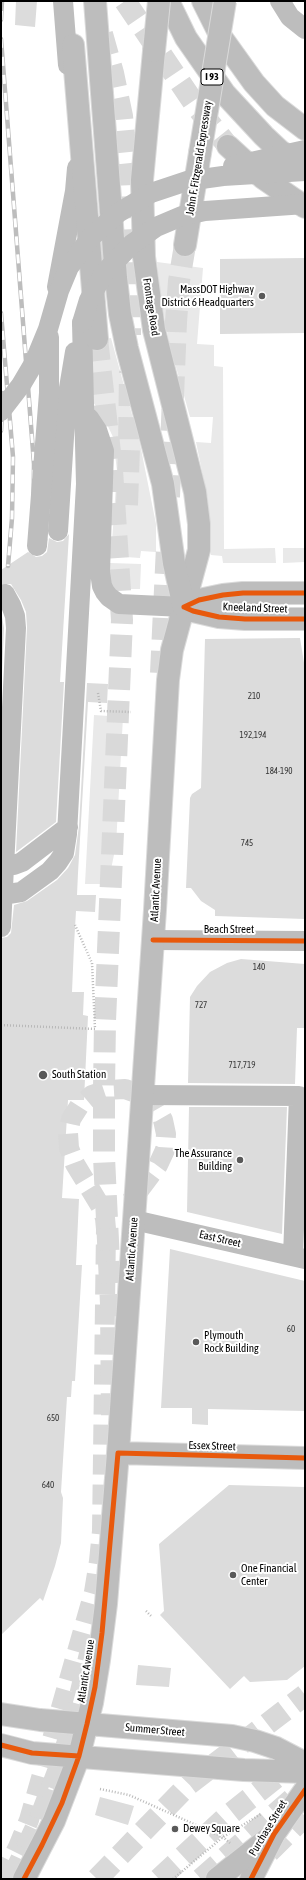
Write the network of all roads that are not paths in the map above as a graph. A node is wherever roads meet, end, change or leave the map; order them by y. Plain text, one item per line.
1 (63, 1) edge
2 (95, 1) edge
3 (159, 1) edge
4 (168, 1) edge
5 (202, 1) edge
6 (225, 1) edge
7 (280, 1) edge
8 (305, 29) edge
9 (69, 38) junction
10 (305, 129) edge
11 (228, 146) tunnel mouth
12 (305, 150) edge
13 (305, 168) edge
14 (305, 171) edge
15 (167, 187) junction
16 (305, 205) edge
17 (185, 245) tunnel mouth
18 (52, 313) junction
19 (82, 323) junction
20 (97, 339) tunnel mouth
21 (1, 411) edge
22 (89, 418) dead end
23 (58, 531) dead end
24 (37, 546) dead end
25 (305, 593) edge
26 (1, 597) edge
27 (184, 607) junction
28 (305, 619) edge
29 (68, 828) junction
30 (4, 865) junction
31 (2, 895) junction
32 (1, 926) edge
33 (153, 940) junction
34 (305, 941) edge
35 (143, 1095) junction
36 (134, 1220) junction
37 (299, 1258) edge
38 (118, 1453) junction
39 (305, 1458) edge
40 (1, 1714) edge
41 (87, 1724) junction
42 (1, 1745) edge
43 (79, 1756) junction
44 (305, 1763) edge
45 (305, 1772) edge
46 (305, 1790) edge
47 (274, 1834) junction
48 (24, 1879) edge
49 (217, 1879) edge
50 (251, 1879) edge

1 - 9 street
2 - 27 main road
3 - 27 main road, Frontage Road, bridge
4 - 13 main road
5 - 10 main road
6 - 17 main road, John F. Fitzgerald Expressway / I 93, bridge
7 - 8 street
9 - 18 street, bridge
9 - 20 main road
11 - 16 main road
12 - 15 street, bridge
14 - 15 street, bridge
15 - 18 street, bridge
16 - 19 street, bridge
18 - 21 street, bridge
18 - 24 street, bridge
19 - 23 street
19 - 29 street
22 - 27 street
25 - 27 main road, Kneeland Street
26 - 30 street
27 - 28 main road, Kneeland Street
27 - 33 main road, Atlantic Avenue
29 - 30 street
29 - 31 street
30 - 31 street
31 - 32 street
33 - 34 street, Beach Street
33 - 35 main road, Atlantic Avenue
35 - 36 main road, Atlantic Avenue
35 - 37 street
36 - 37 street, East Street
36 - 38 main road, Atlantic Avenue
38 - 39 main road, Essex Street
38 - 41 main road, Atlantic Avenue
40 - 41 main road, Summer Street
41 - 43 main road, Atlantic Avenue
41 - 44 main road, Summer Street
42 - 43 main road
43 - 45 main road
43 - 48 main road, Atlantic Avenue
46 - 47 main road, Purchase Street
47 - 49 main road
47 - 50 main road, Purchase Street

